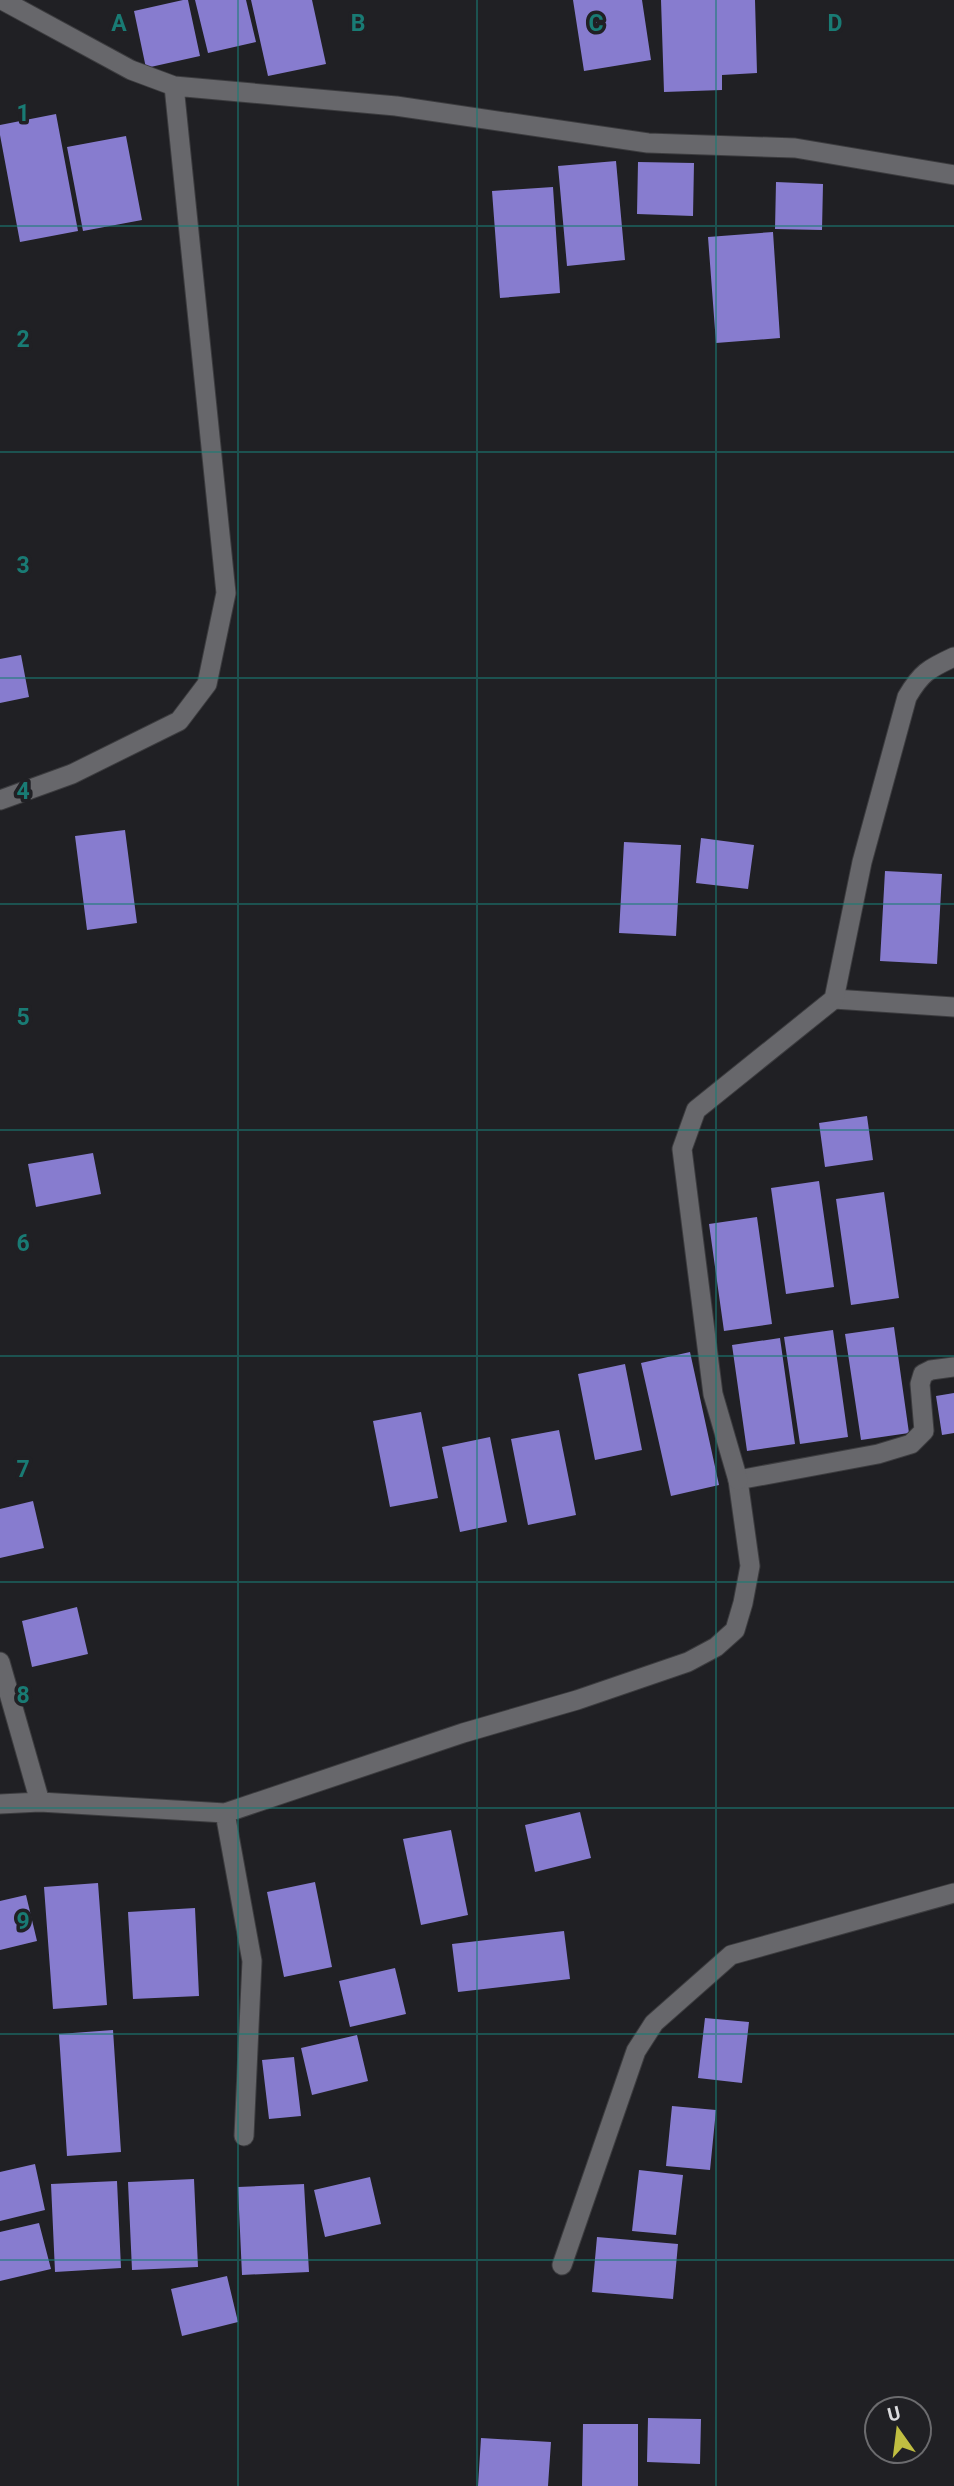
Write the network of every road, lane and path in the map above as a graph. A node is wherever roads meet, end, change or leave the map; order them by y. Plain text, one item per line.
1 (2, 0) edge
2 (174, 86) junction
3 (954, 175) edge
4 (954, 657) edge
5 (0, 800) edge
6 (834, 999) junction
7 (954, 1007) edge
8 (954, 1367) edge
9 (738, 1480) junction
10 (0, 1662) edge
11 (40, 1802) junction
12 (0, 1804) edge
13 (225, 1813) junction
14 (954, 1893) edge
15 (244, 2136) dead end
16 (562, 2265) dead end

1 - 2 street
2 - 3 street
2 - 5 street
4 - 6 street
6 - 7 street
6 - 9 street
8 - 9 street
9 - 13 street
10 - 11 street
11 - 12 street
11 - 13 street
13 - 15 street
14 - 16 street

